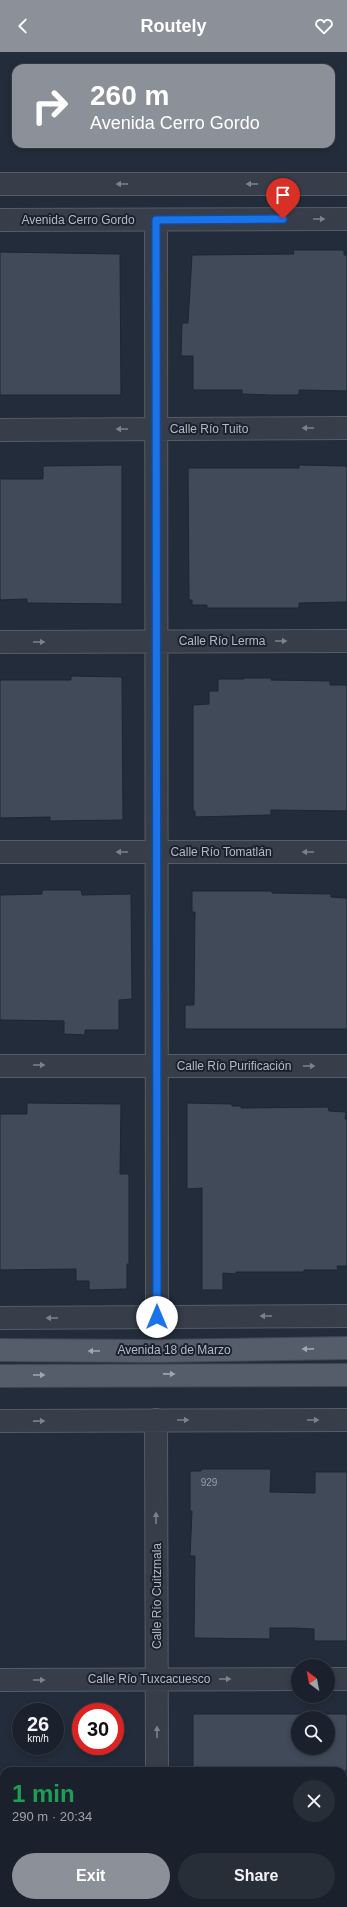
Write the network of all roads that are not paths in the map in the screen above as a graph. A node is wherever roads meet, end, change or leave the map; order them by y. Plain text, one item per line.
1 (0, 184) edge
2 (347, 184) edge
3 (347, 219) edge
4 (0, 220) edge
5 (156, 220) junction
6 (347, 428) edge
7 (156, 429) junction
8 (0, 430) edge
9 (347, 641) edge
10 (0, 642) edge
11 (156, 642) junction
12 (0, 852) edge
13 (156, 852) junction
14 (347, 852) edge
15 (157, 1065) junction
16 (0, 1066) edge
17 (347, 1066) edge
18 (347, 1316) edge
19 (157, 1317) junction
20 (0, 1318) edge
21 (347, 1348) edge
22 (0, 1350) edge
23 (347, 1375) edge
24 (0, 1376) edge
25 (156, 1420) junction
26 (347, 1420) edge
27 (0, 1421) edge
28 (157, 1679) junction
29 (291, 1679) edge
30 (335, 1679) edge
31 (347, 1679) edge
32 (0, 1680) edge
33 (157, 1767) edge

2 -> 1 street
5 -> 3 street, Avenida Cerro Gordo
4 - 5 street, Avenida Cerro Gordo
5 - 7 street
6 -> 7 street, Calle Río Tuito
7 -> 8 street, Calle Río Tuito
7 - 11 street
11 -> 9 street, Calle Río Lerma
10 -> 11 street, Calle Río Lerma
11 - 13 street
13 -> 12 street, Calle Río Tomatlán
14 -> 13 street, Calle Río Tomatlán
13 - 15 street
16 -> 15 street, Calle Río Purificación
15 -> 17 street, Calle Río Purificación
15 - 19 street
18 -> 19 street
19 -> 20 street
21 -> 22 main road, Avenida 18 de Marzo
24 -> 23 main road, Avenida 18 de Marzo
25 -> 26 street
27 -> 25 street
28 -> 25 street, Calle Río Cuitzmala
28 -> 29 street, Calle Río Tuxcacuesco
32 -> 28 street, Calle Río Tuxcacuesco
33 -> 28 street, Calle Río Cuitzmala
30 - 31 street

